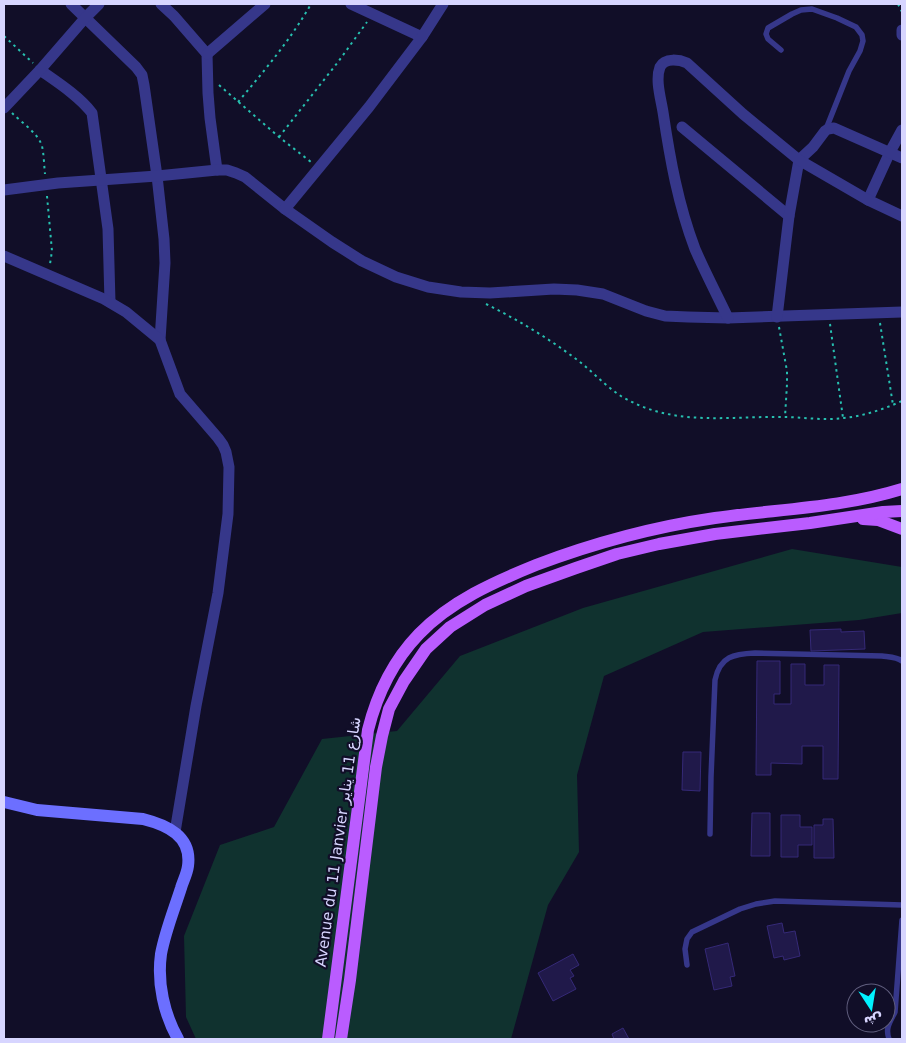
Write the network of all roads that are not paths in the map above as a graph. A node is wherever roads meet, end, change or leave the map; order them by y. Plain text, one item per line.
1 (71, 4) edge
2 (99, 4) edge
3 (161, 4) edge
4 (265, 4) edge
5 (351, 4) edge
6 (442, 4) edge
7 (86, 17) junction
8 (902, 30) edge
9 (902, 35) edge
10 (422, 37) junction
11 (781, 50) dead end
12 (207, 54) junction
13 (40, 70) junction
14 (4, 107) edge
15 (682, 127) dead end
16 (902, 130) edge
17 (825, 131) junction
18 (890, 152) junction
19 (902, 158) edge
20 (799, 160) junction
21 (217, 170) junction
22 (157, 176) junction
23 (101, 180) junction
24 (4, 190) edge
25 (868, 200) junction
26 (285, 209) junction
27 (789, 216) junction
28 (902, 216) edge
29 (4, 256) edge
30 (110, 302) junction
31 (902, 312) edge
32 (777, 316) junction
33 (728, 318) junction
34 (160, 340) junction
35 (902, 490) edge
36 (902, 511) edge
37 (848, 517) junction
38 (902, 529) edge
39 (902, 661) edge
40 (4, 802) edge
41 (175, 832) junction
42 (710, 834) dead end
43 (902, 905) edge
44 (902, 920) edge
45 (687, 965) dead end
46 (178, 1039) edge
47 (328, 1039) edge
48 (341, 1039) edge
49 (889, 1039) edge

1 - 7 street
2 - 7 street
3 - 12 street
4 - 12 street
5 - 10 street
6 - 10 street
7 - 13 street
7 - 22 street
8 - 9 street
10 - 26 street
11 - 17 lane
12 - 21 street
13 - 14 street
13 - 23 street
15 - 27 street
16 - 18 street
17 - 18 street
17 - 20 street
18 - 19 street
18 - 25 street
20 - 25 street
20 - 27 street
20 - 33 street
21 - 22 street
21 - 26 street
22 - 23 street
22 - 34 street
23 - 24 street
23 - 30 street
25 - 28 street
26 - 33 street
27 - 32 street
29 - 30 street
30 - 34 street
31 - 32 street
32 - 33 street
34 - 41 street
35 - 47 main road, Avenue du 11 Janvier شارع 11 يناير
36 - 37 main road, Avenue du 11 Janvier شارع 11 يناير
37 - 38 main road
37 - 48 main road, Avenue du 11 Janvier شارع 11 يناير
39 - 42 lane
40 - 41 street
41 - 46 street
43 - 45 lane
44 - 49 lane

